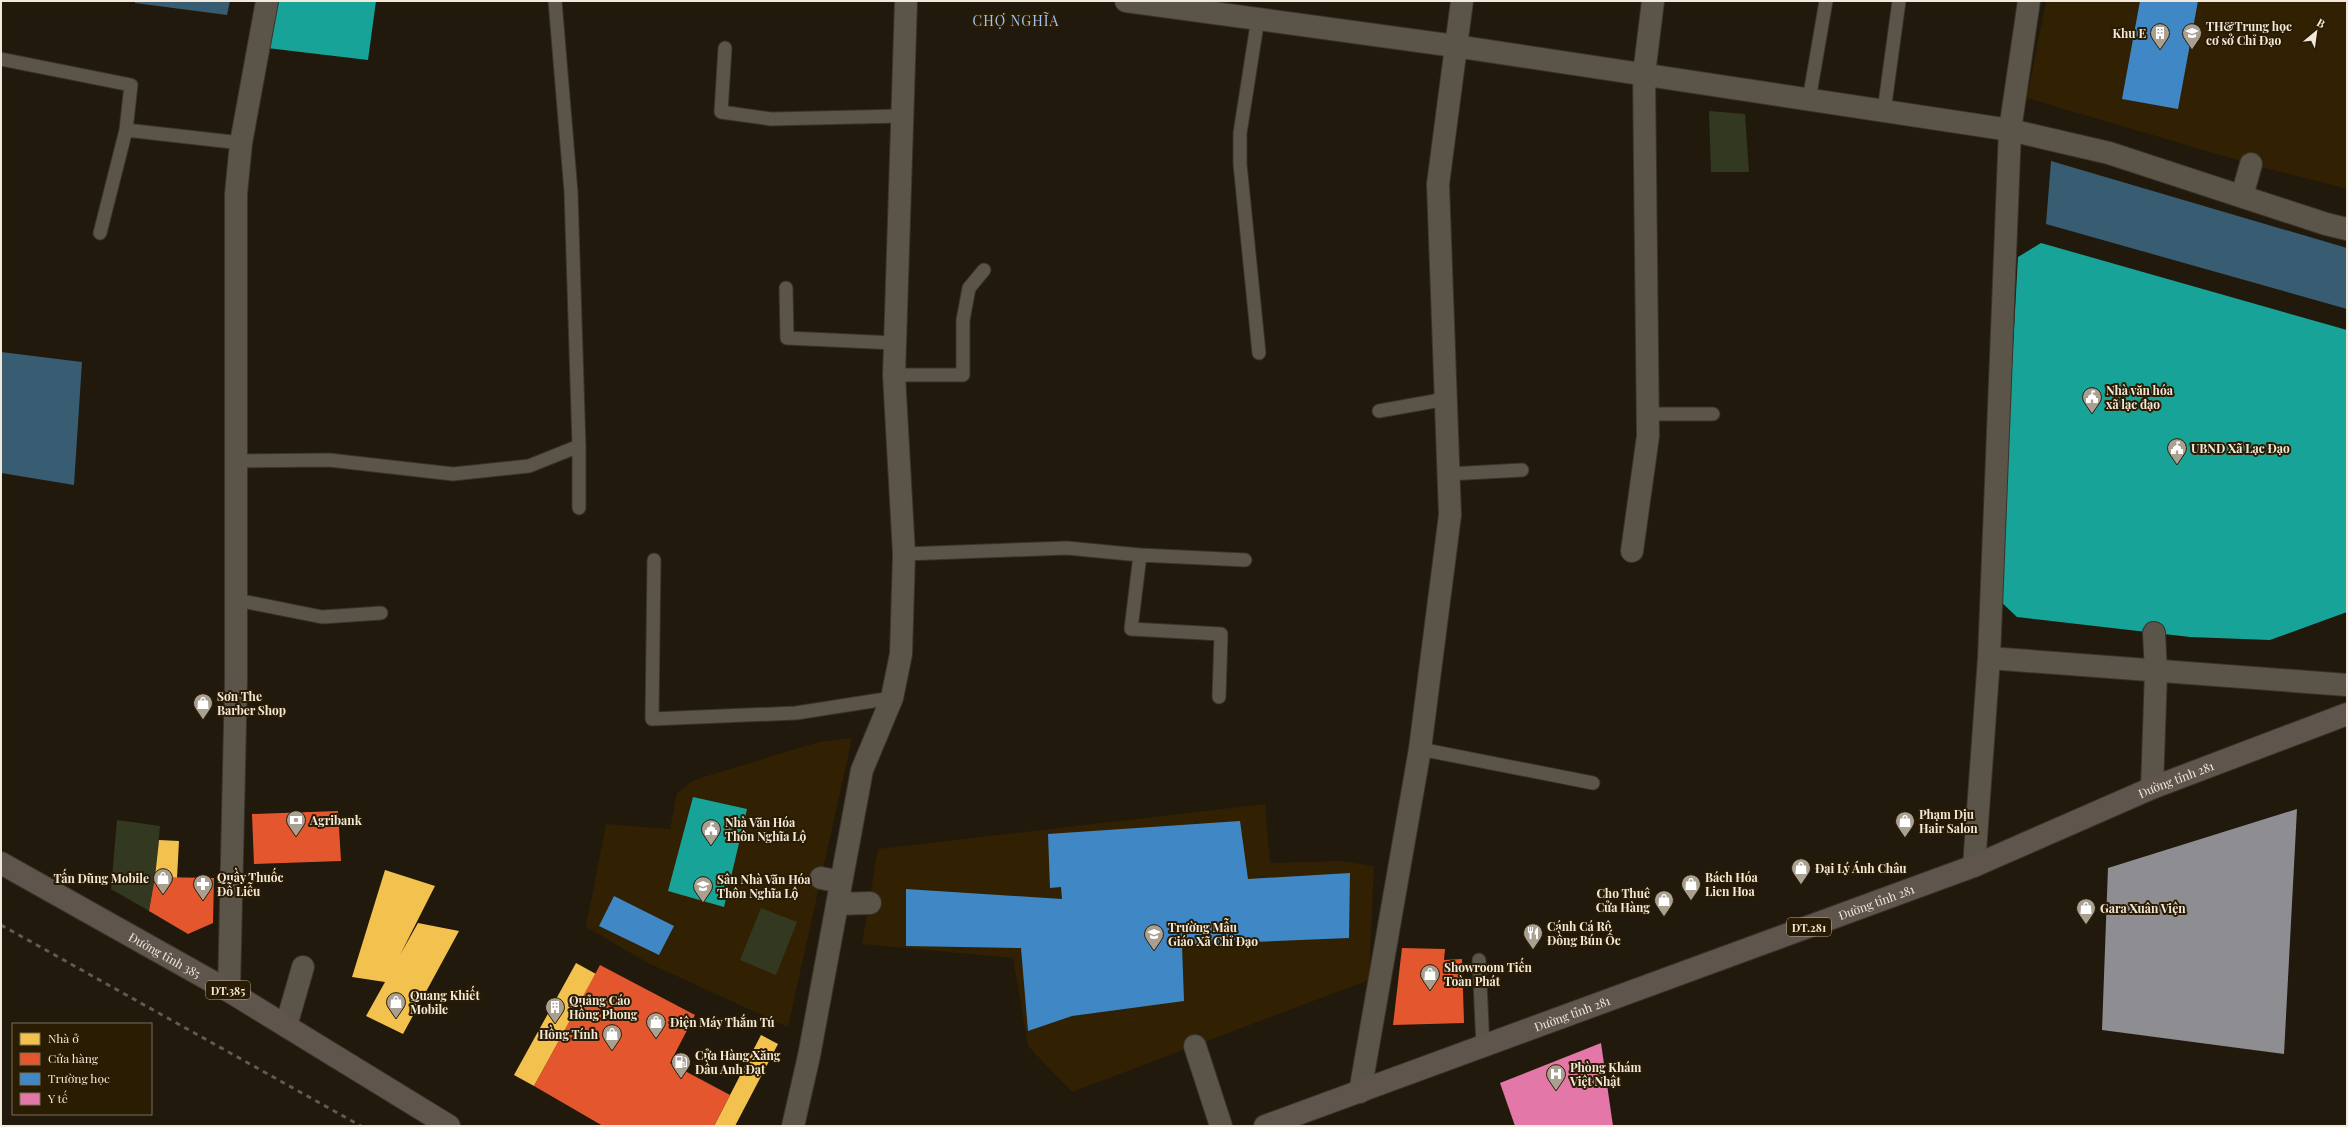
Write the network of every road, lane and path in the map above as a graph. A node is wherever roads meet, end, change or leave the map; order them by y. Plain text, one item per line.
1 (267, 1) edge
2 (555, 1) edge
3 (906, 1) edge
4 (1126, 1) edge
5 (1462, 1) edge
6 (1653, 1) edge
7 (1826, 1) edge
8 (1898, 1) edge
9 (2029, 1) edge
10 (1258, 18) junction
11 (1455, 46) junction
12 (725, 48) dead end
13 (1, 60) edge
14 (1644, 74) junction
15 (1809, 100) junction
16 (1884, 111) junction
17 (901, 116) junction
18 (126, 130) junction
19 (2010, 130) junction
20 (241, 144) junction
21 (2251, 164) dead end
22 (2242, 196) junction
23 (2347, 229) edge
24 (100, 233) dead end
25 (984, 270) dead end
26 (786, 288) dead end
27 (895, 343) junction
28 (1259, 353) dead end
29 (894, 375) junction
30 (1446, 399) junction
31 (1379, 411) dead end
32 (1647, 414) junction
33 (1714, 414) dead end
34 (579, 446) junction
35 (236, 461) junction
36 (1522, 470) dead end
37 (1449, 474) junction
38 (579, 508) dead end
39 (1632, 551) dead end
40 (904, 554) junction
41 (1140, 555) junction
42 (654, 560) dead end
43 (1245, 560) dead end
44 (237, 600) junction
45 (381, 613) dead end
46 (2154, 633) dead end
47 (1988, 658) junction
48 (2156, 672) junction
49 (2347, 684) edge
50 (1219, 697) dead end
51 (892, 698) junction
52 (2347, 714) edge
53 (1420, 748) junction
54 (1593, 783) dead end
55 (2152, 788) junction
56 (1, 863) edge
57 (1974, 866) junction
58 (870, 903) dead end
59 (837, 904) junction
60 (1478, 960) dead end
61 (303, 967) dead end
62 (229, 990) junction
63 (286, 1026) junction
64 (1195, 1046) dead end
65 (1483, 1047) junction
66 (1360, 1092) junction
67 (449, 1126) edge
68 (793, 1126) edge
69 (1220, 1126) edge
70 (1265, 1126) edge

1 - 20 street
2 - 34 lane
3 - 17 street
4 - 10 street
5 - 11 street
6 - 14 street
7 - 15 lane
8 - 16 lane
9 - 19 street
10 - 11 street
10 - 28 lane
11 - 14 street
11 - 30 street
12 - 17 lane
13 - 18 lane
14 - 15 street
14 - 32 street
15 - 16 street
16 - 19 street
17 - 27 street
18 - 20 lane
18 - 24 lane
19 - 22 street
19 - 47 street
20 - 35 street
21 - 22 street
22 - 23 street
25 - 29 lane
26 - 27 lane
27 - 29 street
29 - 40 street
30 - 31 lane
30 - 37 street
32 - 33 lane
32 - 39 street
34 - 35 lane
34 - 38 lane
35 - 44 street
36 - 37 lane
37 - 53 street
40 - 41 lane
40 - 51 street
41 - 43 lane
41 - 50 lane
42 - 51 lane
44 - 45 lane
44 - 62 street
46 - 48 street
47 - 48 street
47 - 57 street
48 - 49 street
48 - 55 street
51 - 59 street
52 - 55 main road, Đường tỉnh 281 / ĐT.281
53 - 54 lane
53 - 66 street
55 - 57 main road, Đường tỉnh 281 / ĐT.281
56 - 62 main road, Đường tỉnh 385 / ĐT.385
57 - 65 main road, Đường tỉnh 281 / ĐT.281
58 - 59 street
59 - 68 street
60 - 65 lane
61 - 63 street
62 - 63 main road, Đường tỉnh 385 / ĐT.385
63 - 67 main road, Đường tỉnh 385 / ĐT.385
64 - 69 street
65 - 66 main road, Đường tỉnh 281 / ĐT.281
66 - 70 main road, Đường tỉnh 281 / ĐT.281

